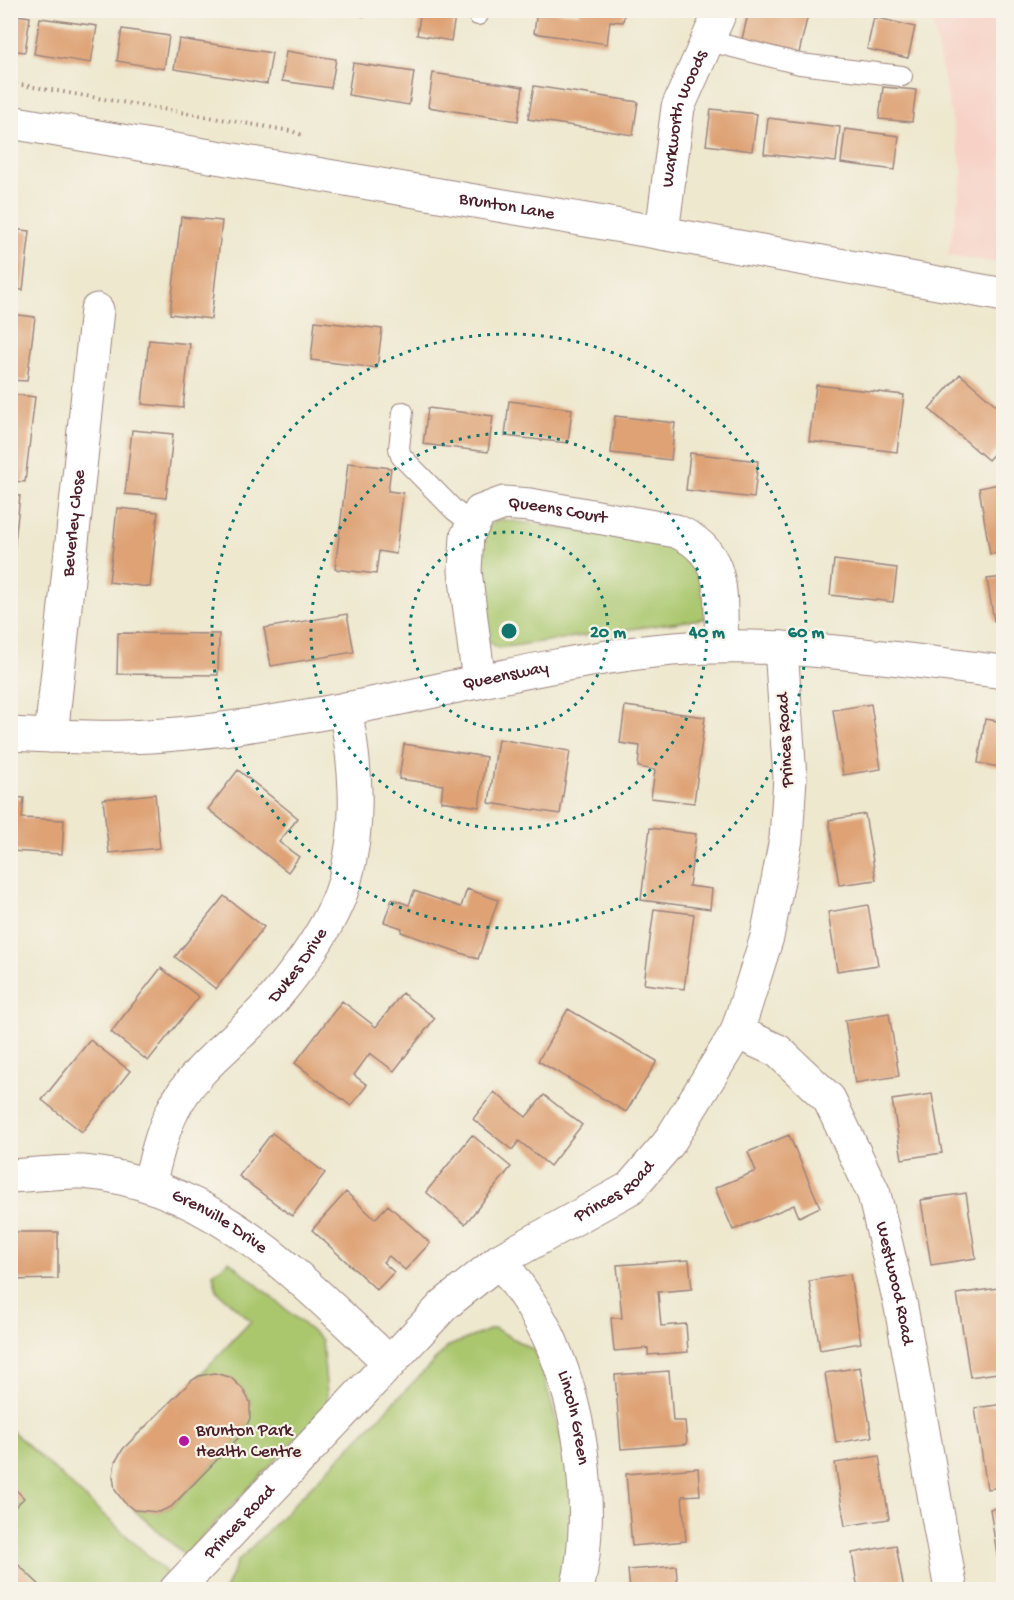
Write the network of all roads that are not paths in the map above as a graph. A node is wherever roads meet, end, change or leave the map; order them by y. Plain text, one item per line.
1 (721, 10) edge
2 (709, 41) junction
3 (902, 76) dead end
4 (10, 122) edge
5 (662, 232) junction
6 (1004, 295) edge
7 (97, 310) dead end
8 (403, 412) dead end
9 (473, 525) junction
10 (722, 645) junction
11 (781, 648) junction
12 (1004, 672) edge
13 (479, 682) junction
14 (345, 709) junction
15 (10, 734) edge
16 (51, 736) junction
17 (737, 1032) junction
18 (10, 1176) edge
19 (149, 1184) junction
20 (500, 1260) junction
21 (390, 1363) junction
22 (180, 1588) edge
23 (577, 1590) edge
24 (951, 1590) edge

1 - 2 street, Warkworth Woods
2 - 3 lane
2 - 5 street, Warkworth Woods
4 - 5 street, Brunton Lane
5 - 6 street, Brunton Lane
7 - 16 street, Beverley Close
8 - 9 lane
9 - 10 street, Queens Court
9 - 13 street
10 - 11 street, Queensway
10 - 13 street, Queensway
11 - 12 street, Queensway
11 - 17 street, Princes Road
13 - 14 street, Queensway
14 - 16 street, Queensway
14 - 19 street, Dukes Drive
15 - 16 street, Queensway
17 - 20 street, Princes Road
17 - 24 street, Westwood Road
18 - 19 street, Grenville Drive
19 - 21 street, Grenville Drive
20 - 21 street, Princes Road
20 - 23 street, Lincoln Green
21 - 22 street, Princes Road

